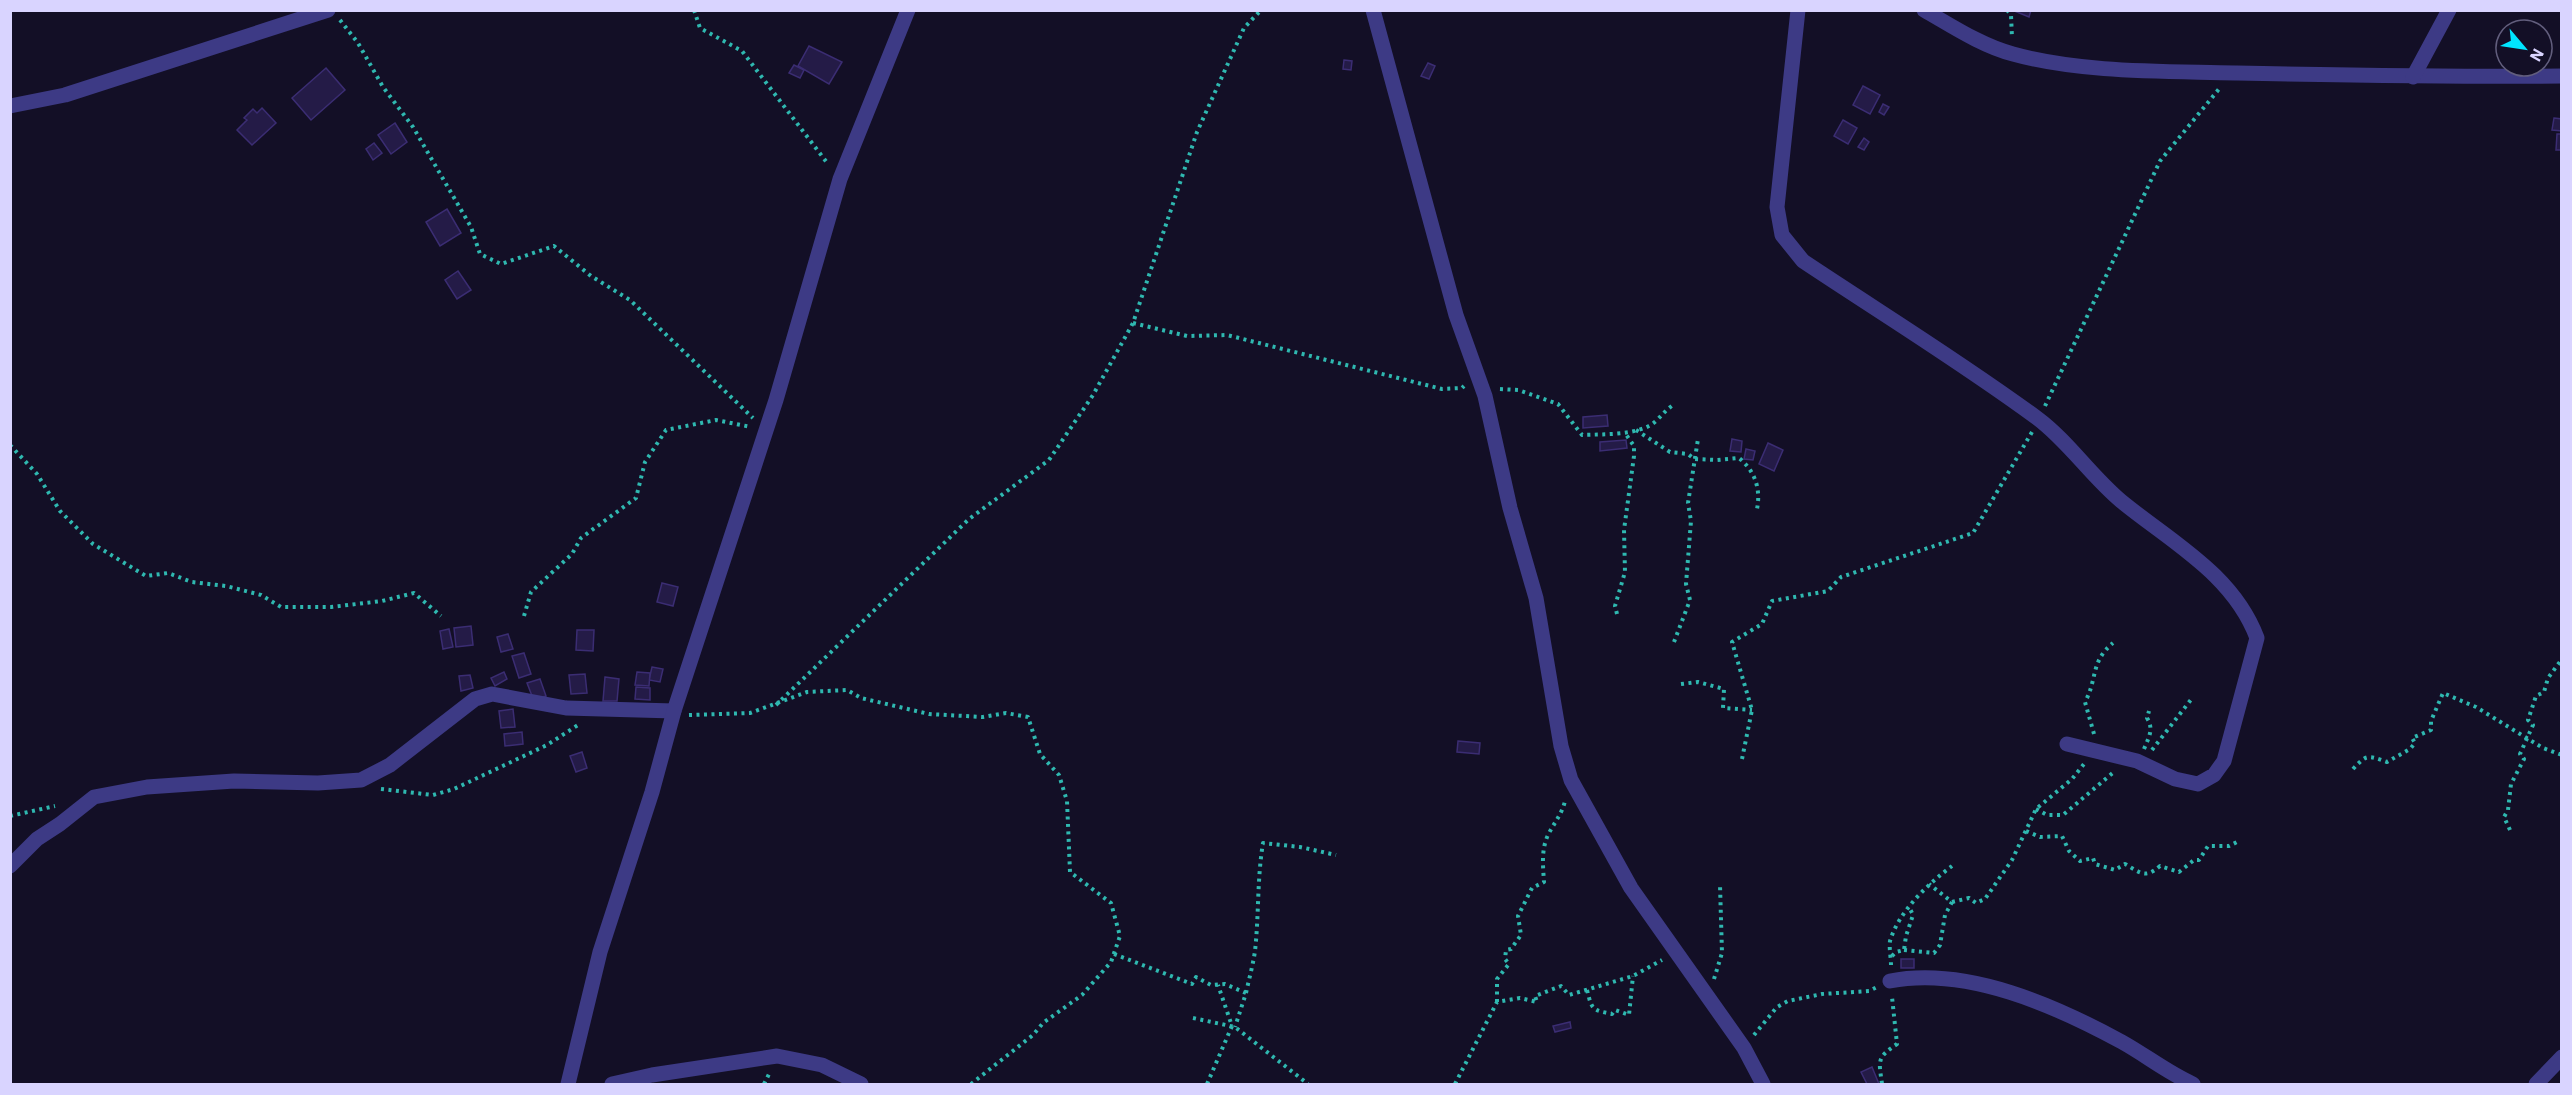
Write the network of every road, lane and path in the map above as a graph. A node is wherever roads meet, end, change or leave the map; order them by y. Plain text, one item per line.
1 (694, 10) edge
2 (908, 10) edge
3 (1261, 10) edge
4 (1373, 10) edge
5 (1798, 10) edge
6 (1924, 10) edge
7 (2007, 10) edge
8 (2449, 10) edge
9 (333, 15) edge
10 (2012, 54) junction
11 (2232, 73) junction
12 (2562, 76) edge
13 (2413, 77) junction
14 (10, 106) edge
15 (840, 179) junction
16 (1133, 323) junction
17 (1475, 371) junction
18 (1485, 396) junction
19 (1673, 405) dead end
20 (2039, 419) junction
21 (767, 430) junction
22 (1636, 430) junction
23 (1625, 433) junction
24 (1698, 439) dead end
25 (10, 445) edge
26 (1694, 459) junction
27 (1757, 509) dead end
28 (1617, 614) dead end
29 (441, 616) dead end
30 (524, 616) dead end
31 (1674, 642) dead end
32 (2562, 659) edge
33 (1681, 684) dead end
34 (2193, 697) dead end
35 (776, 705) junction
36 (601, 710) junction
37 (1752, 710) junction
38 (674, 711) junction
39 (2149, 711) dead end
40 (2526, 737) junction
41 (2067, 744) dead end
42 (2562, 754) edge
43 (1742, 759) dead end
44 (2138, 761) junction
45 (2353, 769) dead end
46 (1572, 780) junction
47 (373, 788) dead end
48 (2036, 808) dead end
49 (2510, 830) dead end
50 (2026, 831) dead end
51 (2237, 842) dead end
52 (1336, 855) dead end
53 (2012, 860) dead end
54 (10, 866) edge
55 (1952, 866) dead end
56 (1929, 884) junction
57 (1720, 885) dead end
58 (1952, 902) junction
59 (1909, 907) junction
60 (1904, 951) junction
61 (1114, 954) junction
62 (1891, 957) junction
63 (1686, 965) junction
64 (1633, 975) junction
65 (1890, 981) junction
66 (1218, 985) junction
67 (1587, 990) junction
68 (1246, 993) junction
69 (1706, 993) junction
70 (1497, 1002) junction
71 (1193, 1018) dead end
72 (1233, 1027) junction
73 (1744, 1048) junction
74 (2562, 1057) edge
75 (568, 1084) edge
76 (612, 1084) edge
77 (861, 1084) edge
78 (972, 1084) edge
79 (1207, 1084) edge
80 (1308, 1084) edge
81 (1455, 1084) edge
82 (1763, 1084) edge
83 (1882, 1084) edge
84 (2193, 1084) edge
85 (2536, 1084) edge

1 - 15 path
2 - 15 street
3 - 16 path
4 - 17 street
5 - 20 street
6 - 10 street
7 - 10 path
8 - 13 street
9 - 14 street
9 - 21 path
10 - 11 street
11 - 13 street
11 - 20 path
12 - 13 street
15 - 21 street
16 - 17 path
16 - 35 path
17 - 18 street
18 - 23 path
18 - 46 street
19 - 22 path
20 - 37 path
20 - 44 street
21 - 30 path
21 - 38 street
22 - 23 path
22 - 26 path
23 - 28 path
24 - 26 path
25 - 29 path
26 - 27 path
26 - 31 path
32 - 40 path
33 - 37 path
34 - 44 path
35 - 38 path
35 - 61 path
36 - 38 street
36 - 47 path
36 - 54 street
37 - 43 path
38 - 75 street
39 - 44 path
40 - 42 path
40 - 45 path
40 - 49 path
41 - 44 street
44 - 48 path
46 - 63 street
46 - 70 path
50 - 51 path
52 - 68 path
53 - 58 path
55 - 56 path
56 - 58 path
56 - 59 path
57 - 69 path
58 - 60 path
59 - 60 path
59 - 62 path
60 - 62 path
61 - 66 path
61 - 78 path
62 - 65 path
63 - 64 path
63 - 69 street
64 - 67 path
64 - 67 path
65 - 73 path
65 - 83 path
65 - 84 street
66 - 68 path
66 - 72 path
67 - 70 path
68 - 72 path
69 - 73 street
70 - 81 path
71 - 72 path
72 - 79 path
72 - 80 path
73 - 82 street
74 - 85 street
76 - 77 street

